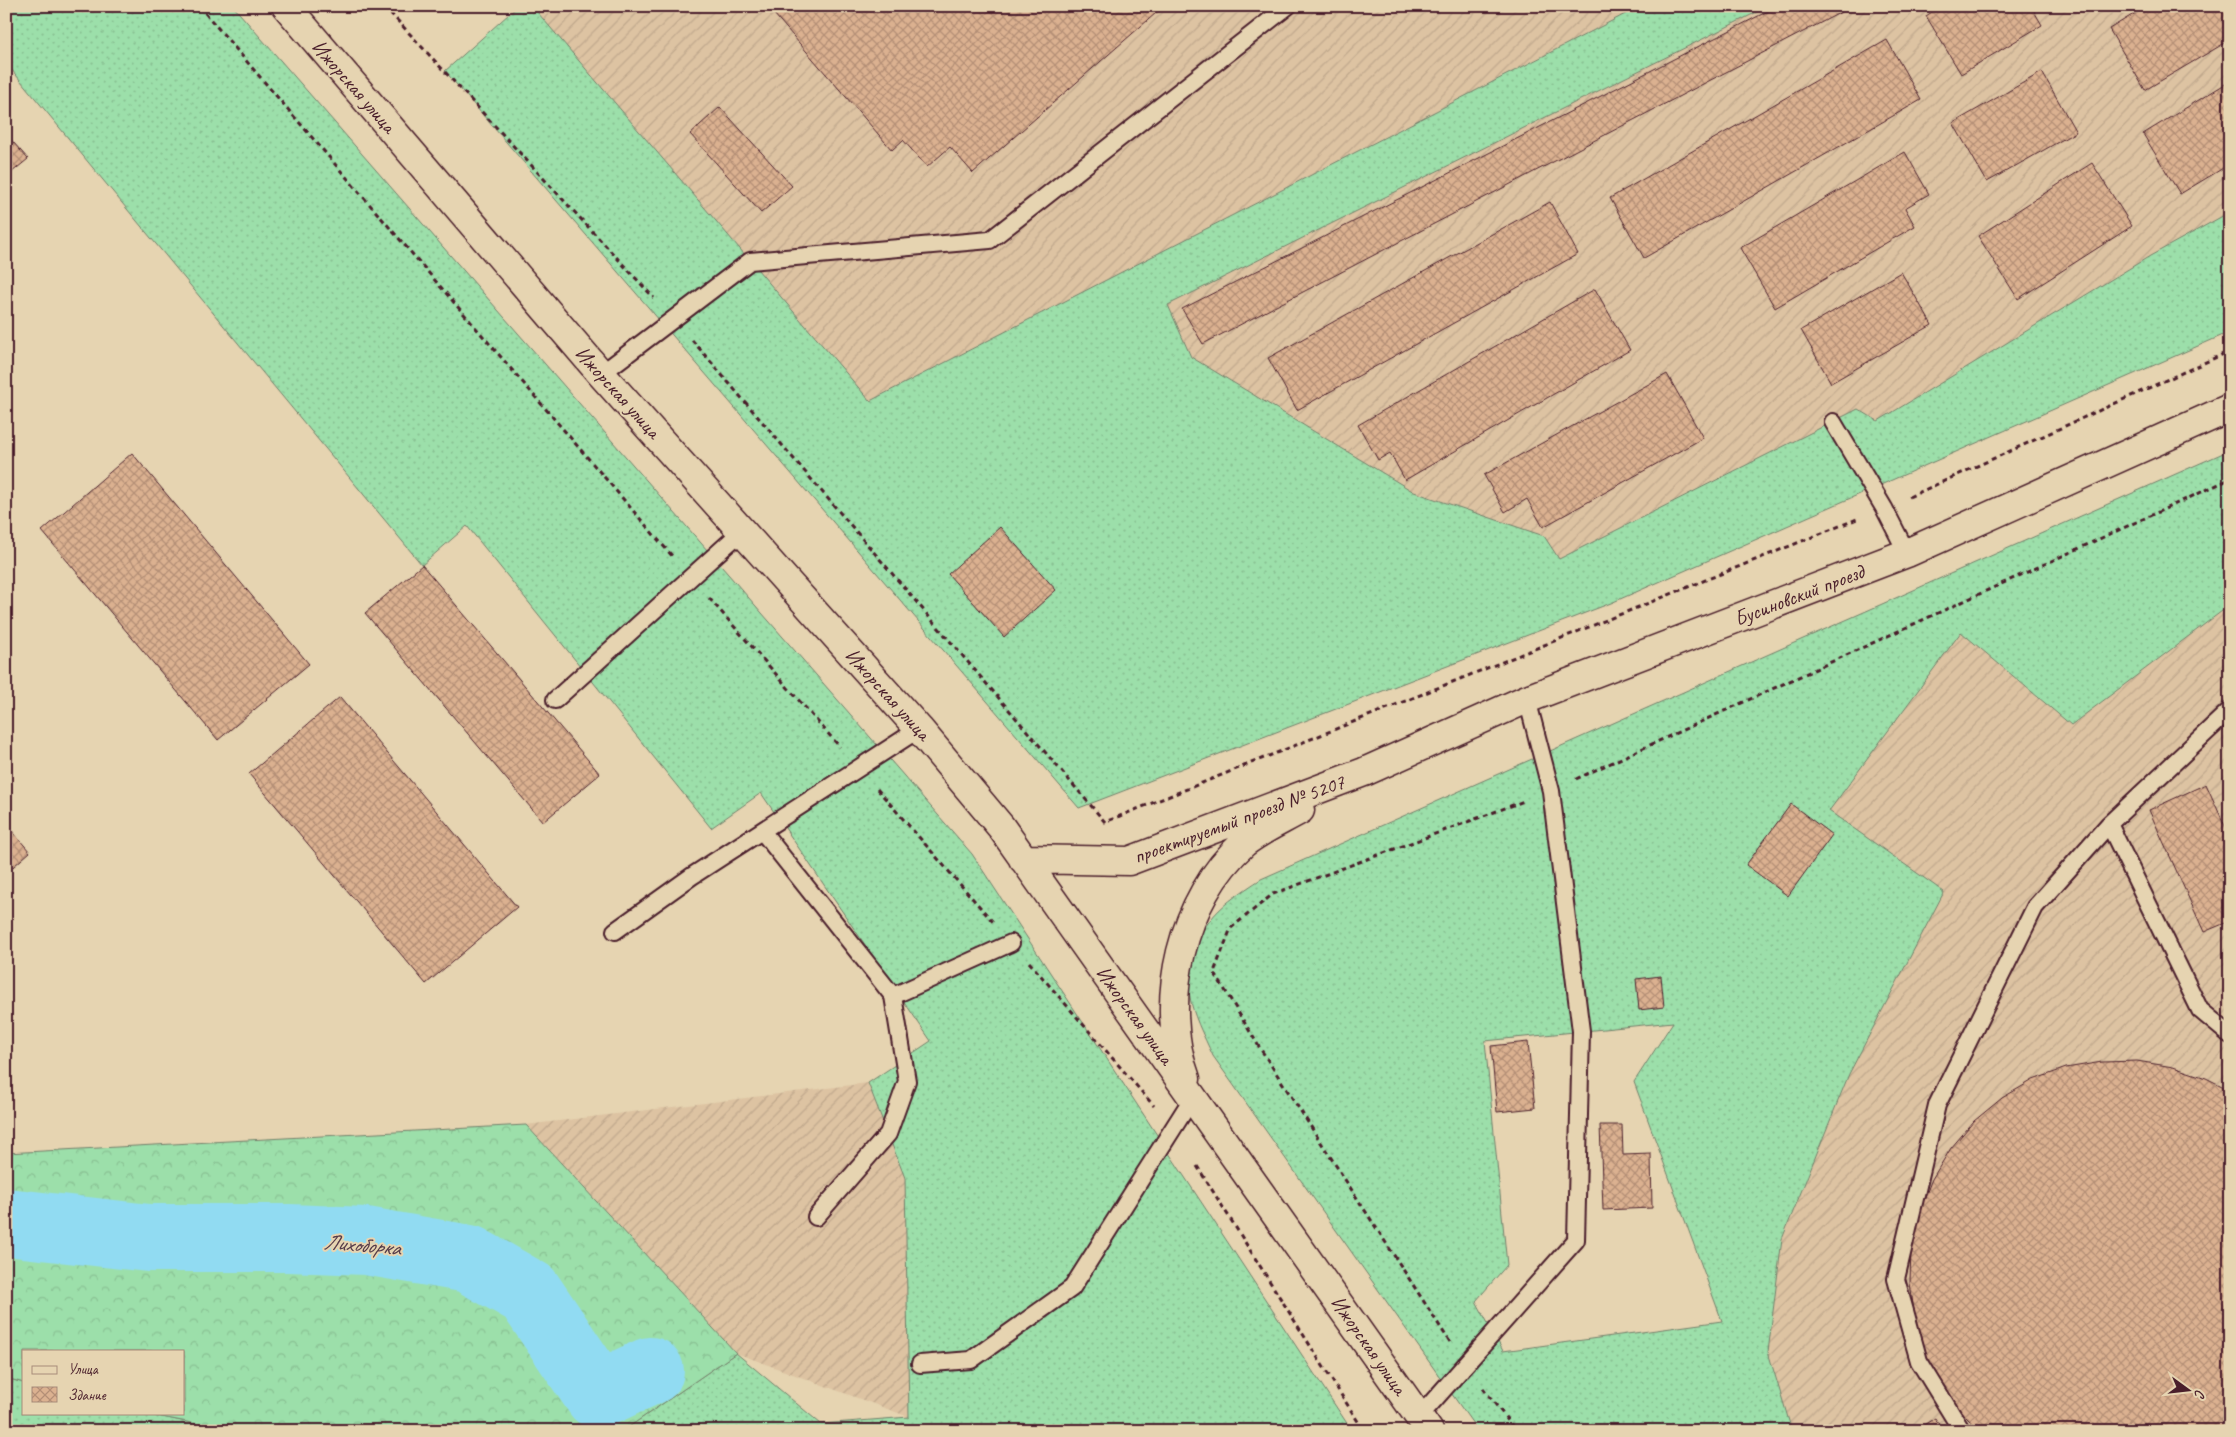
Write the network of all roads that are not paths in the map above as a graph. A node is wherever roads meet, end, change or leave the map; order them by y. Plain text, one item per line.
1 (286, 6) edge
2 (1288, 6) edge
3 (601, 374) junction
4 (2230, 408) edge
5 (1833, 422) dead end
6 (742, 531) junction
7 (1907, 553) junction
8 (1527, 699) junction
9 (555, 700) dead end
10 (2230, 710) edge
11 (919, 729) junction
12 (1364, 772) junction
13 (2109, 824) junction
14 (762, 831) junction
15 (1024, 859) junction
16 (615, 931) dead end
17 (1011, 943) road end
18 (893, 996) junction
19 (2230, 1035) edge
20 (1193, 1097) junction
21 (816, 1217) dead end
22 (920, 1364) dead end
23 (1424, 1424) edge
24 (1962, 1431) edge

1 - 3 main road, Ижорская улица
2 - 3 lane
3 - 6 main road, Ижорская улица
4 - 7 main road, Бусиновский проезд
5 - 7 lane
6 - 9 lane
6 - 11 main road, Ижорская улица
7 - 8 main road, Бусиновский проезд
8 - 12 main road, Бусиновский проезд
8 - 23 lane
10 - 13 lane
11 - 14 lane
11 - 15 main road, Ижорская улица
12 - 15 main road, проектируемый проезд № 5207
12 - 20 main road
13 - 19 lane
13 - 24 lane
14 - 16 lane
14 - 18 lane
15 - 20 main road, Ижорская улица
17 - 18 lane
18 - 21 lane
20 - 22 lane
20 - 23 main road, Ижорская улица

